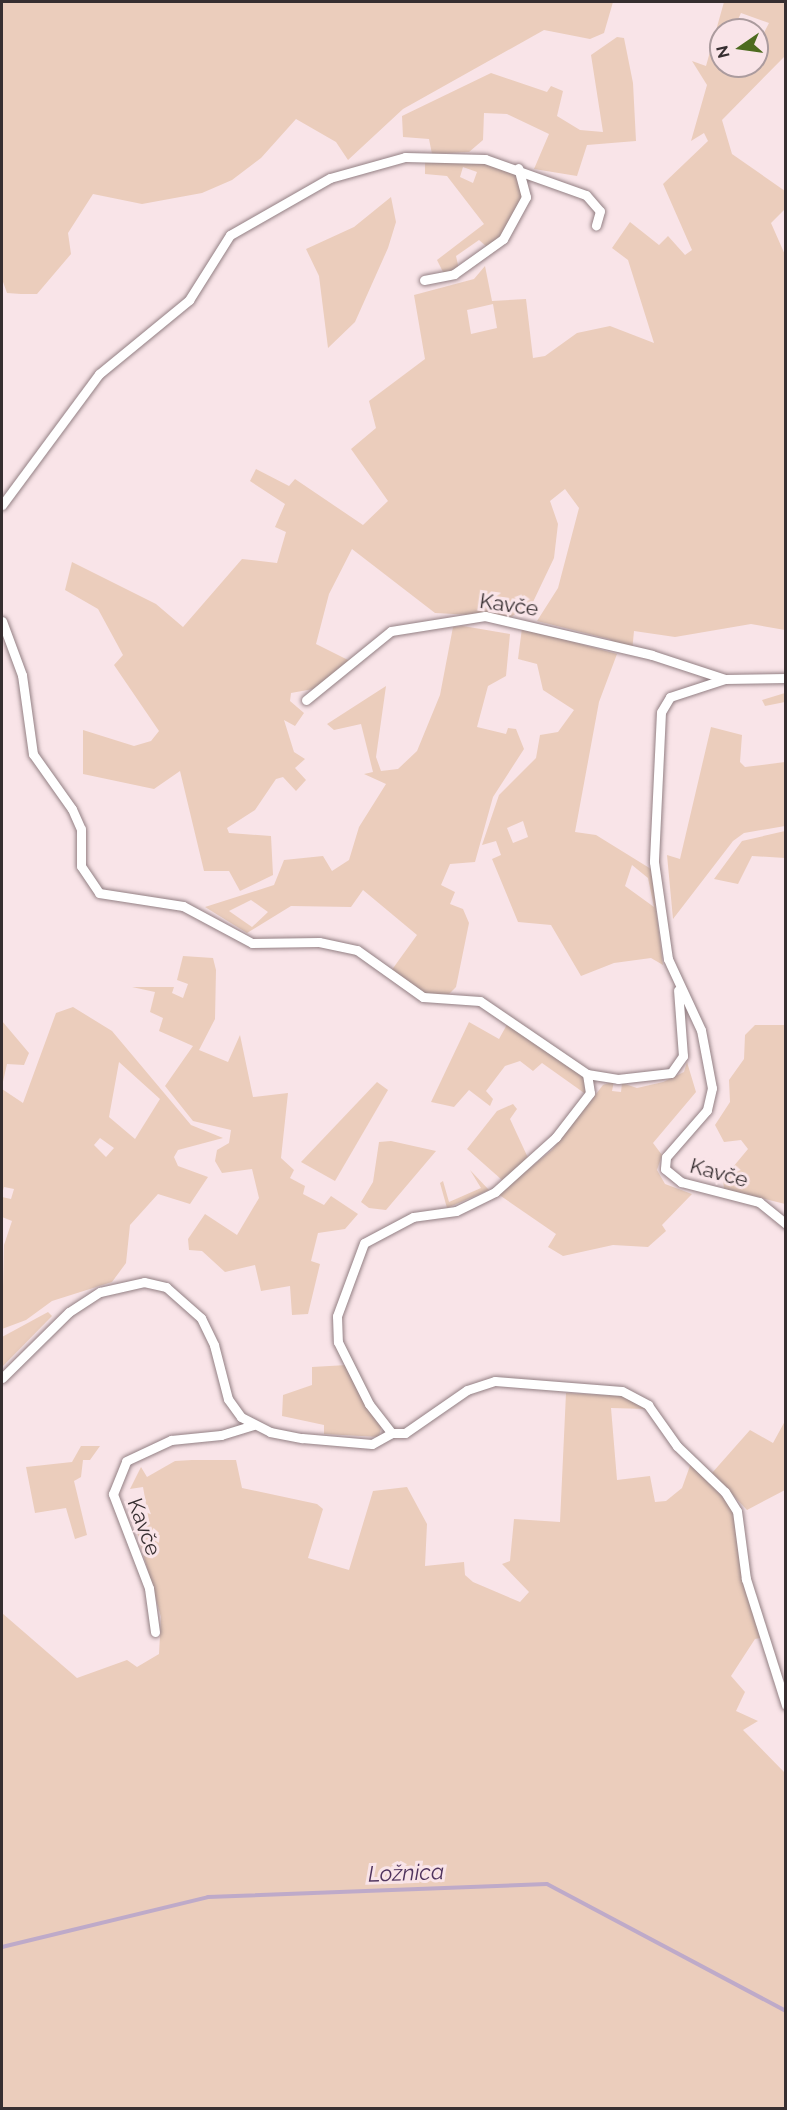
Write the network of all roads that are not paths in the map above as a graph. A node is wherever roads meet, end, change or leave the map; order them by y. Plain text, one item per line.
1 (518, 168) junction
2 (596, 225) dead end
3 (424, 280) dead end
4 (2, 505) edge
5 (2, 621) edge
6 (786, 678) edge
7 (725, 679) junction
8 (306, 699) dead end
9 (678, 989) junction
10 (587, 1074) junction
11 (786, 1224) edge
12 (2, 1378) edge
13 (254, 1425) junction
14 (392, 1433) junction
15 (156, 1632) dead end
16 (786, 1705) edge

1 - 2 street
1 - 3 street
1 - 4 street
5 - 10 street
6 - 7 street, Kavče
7 - 8 street, Kavče
7 - 9 street, Kavče
9 - 10 street, Kavče
9 - 11 street, Kavče
10 - 14 street
12 - 13 street
13 - 14 street
13 - 15 street, Kavče
14 - 16 street

